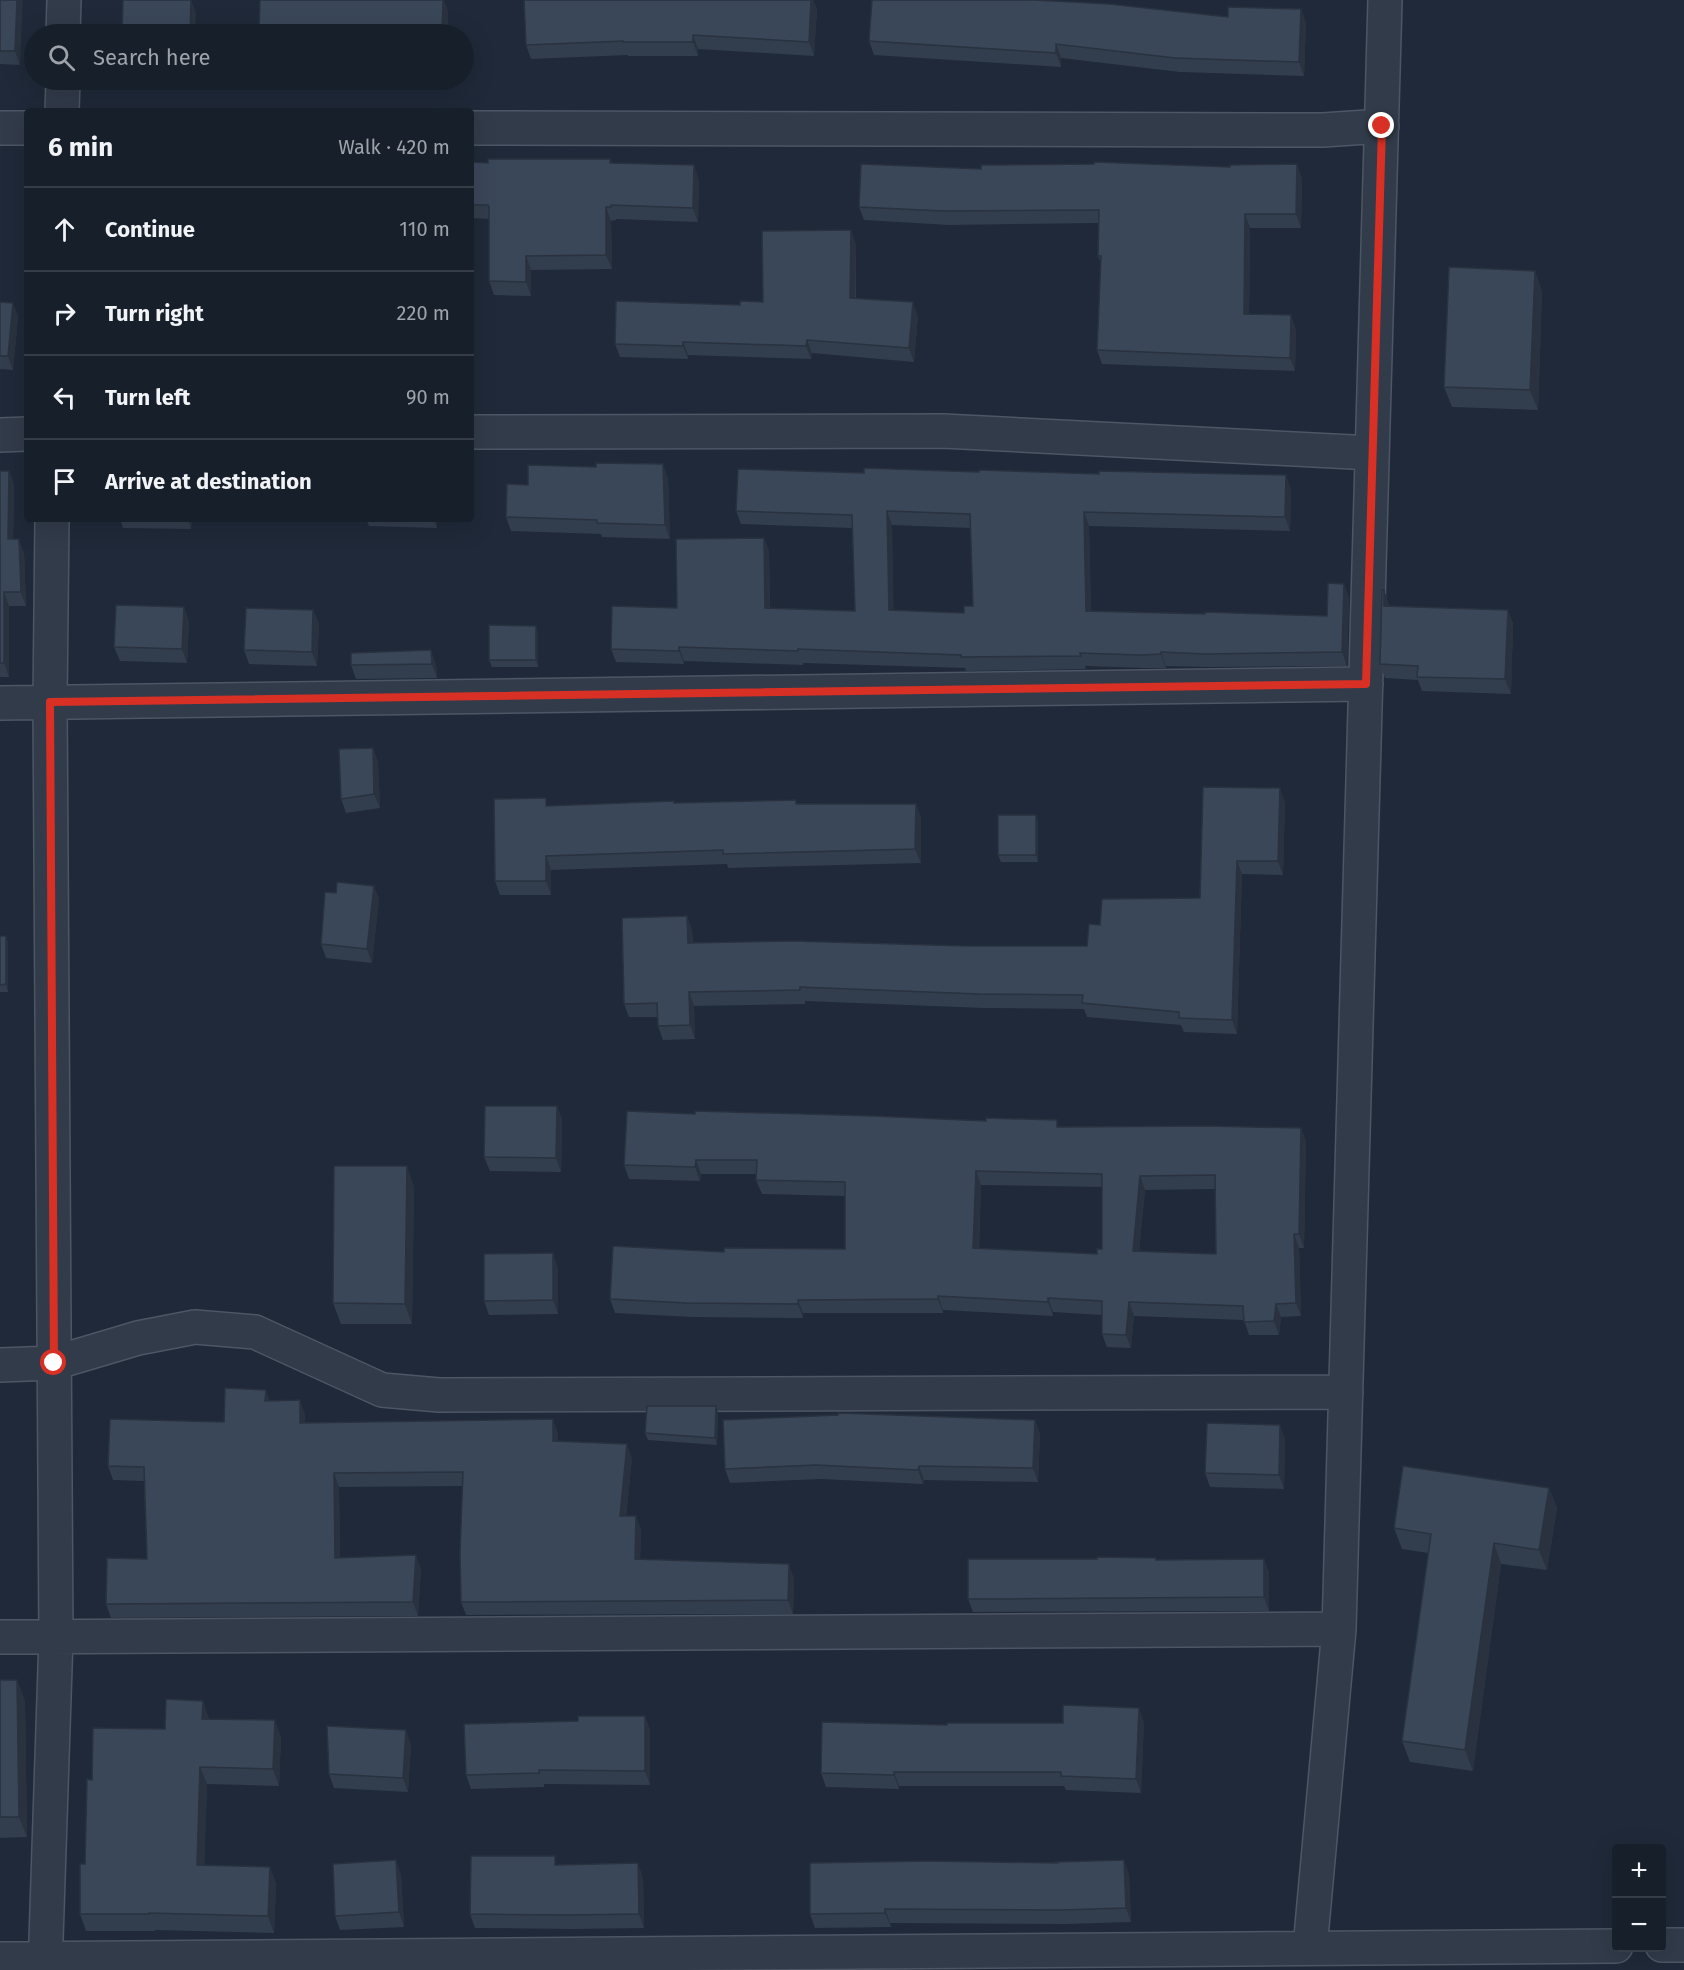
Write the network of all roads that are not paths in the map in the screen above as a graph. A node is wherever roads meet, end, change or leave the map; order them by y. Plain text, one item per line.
1 (64, 0) edge
2 (1385, 0) edge
3 (63, 24) edge
4 (63, 90) edge
5 (62, 108) edge
6 (1382, 126) junction
7 (0, 128) edge
8 (24, 128) edge
9 (474, 128) edge
10 (474, 432) edge
11 (24, 434) edge
12 (0, 435) edge
13 (1372, 453) junction
14 (52, 522) edge
15 (1366, 684) junction
16 (50, 702) junction
17 (0, 703) edge
18 (54, 1363) junction
19 (0, 1365) edge
20 (1346, 1392) junction
21 (1339, 1629) junction
22 (0, 1637) edge
23 (56, 1637) junction
24 (1666, 1945) edge
25 (1684, 1945) edge
26 (1612, 1946) edge
27 (1310, 1948) junction
28 (0, 1959) edge
29 (45, 1964) edge

1 - 3 street
2 - 6 street
4 - 5 street
6 - 9 street
6 - 13 street
7 - 8 street
10 - 13 street
11 - 12 street
13 - 15 street
14 - 16 street
15 - 16 street
15 - 20 street
16 - 17 street
16 - 18 street
18 - 19 street
18 - 20 street
18 - 23 street
20 - 21 street
21 - 23 street
21 - 27 street
22 - 23 street
23 - 29 street
24 - 25 street
26 - 27 street
27 - 29 street
28 - 29 street

